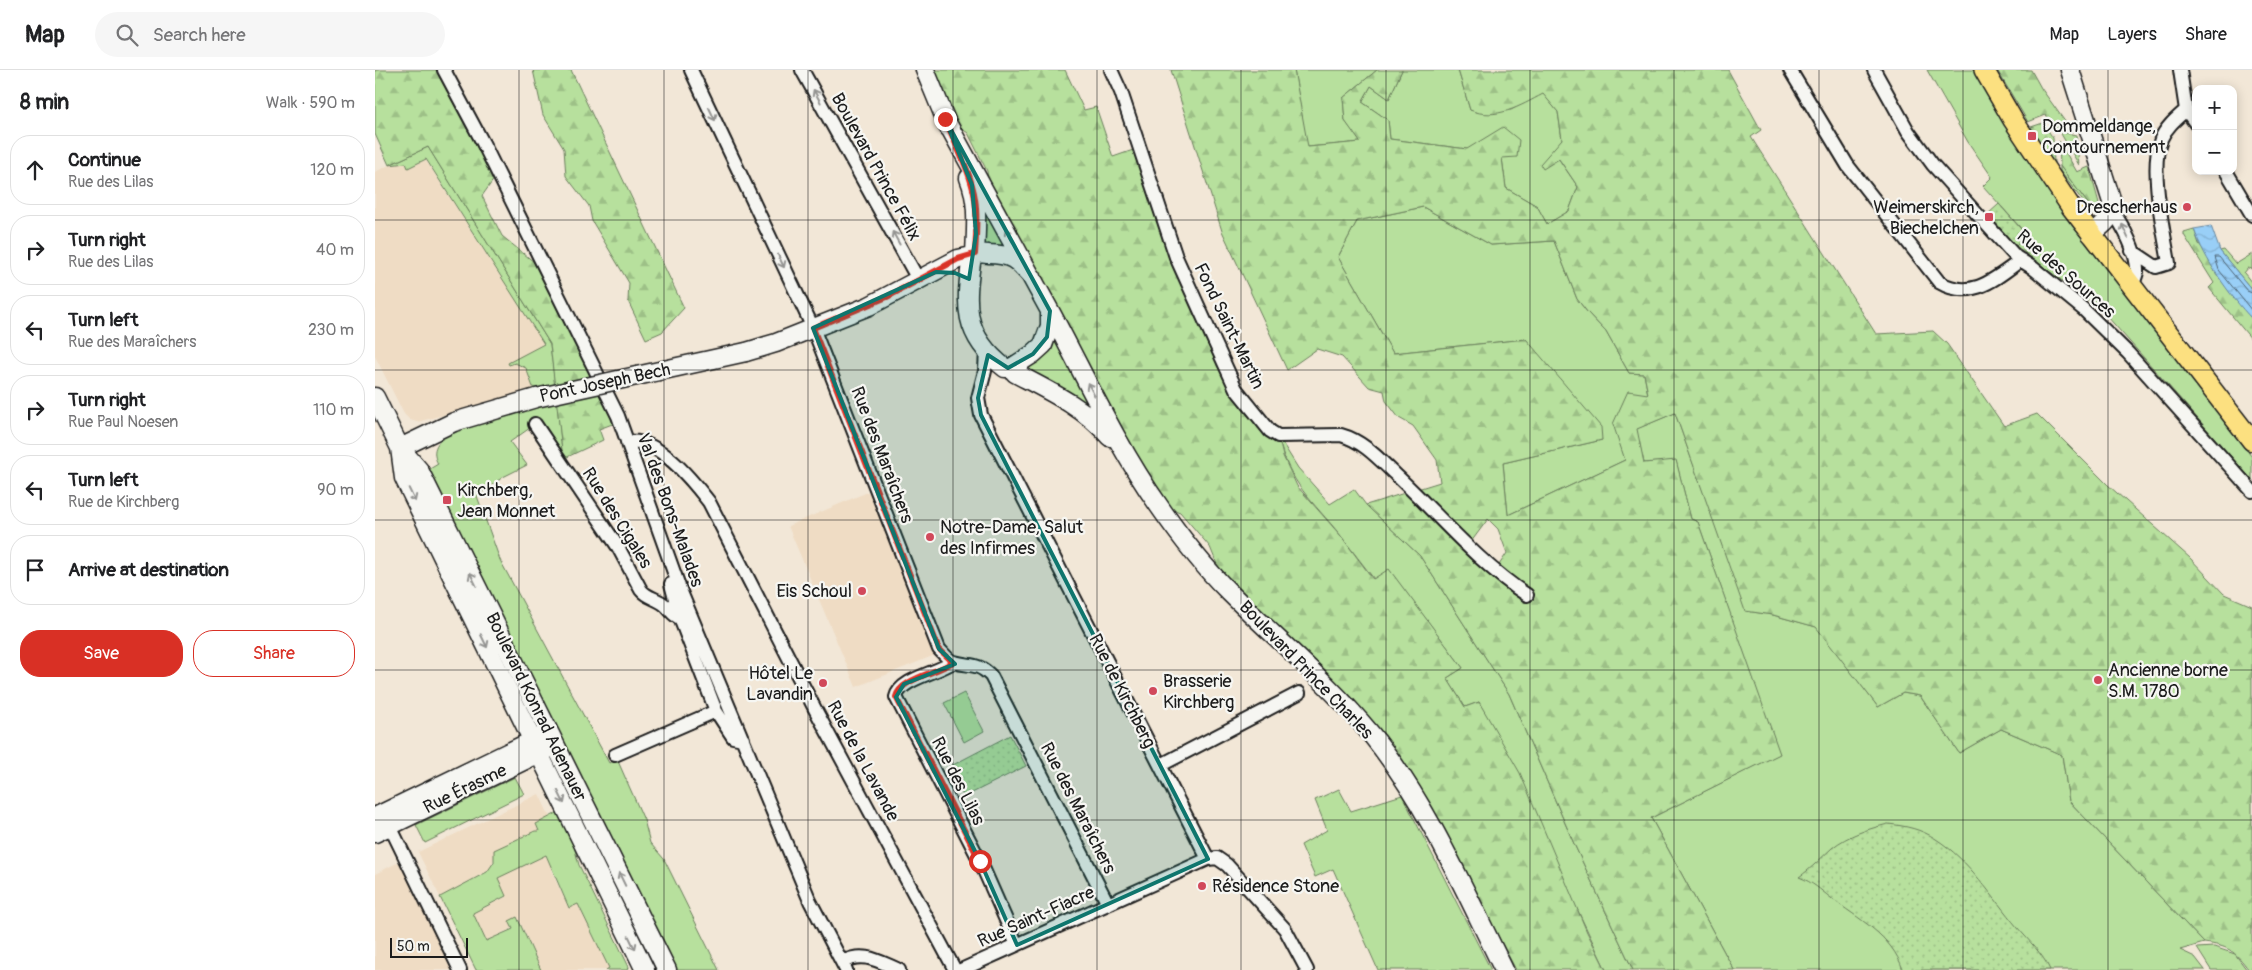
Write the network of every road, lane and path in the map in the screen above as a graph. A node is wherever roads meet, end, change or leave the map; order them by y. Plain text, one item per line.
1 (444, 70) edge
2 (691, 70) edge
3 (802, 70) edge
4 (925, 70) edge
5 (1111, 70) edge
6 (1790, 70) edge
7 (1874, 70) edge
8 (1984, 70) edge
9 (2070, 70) edge
10 (2180, 70) edge
11 (2186, 110) junction
12 (2192, 118) edge
13 (945, 119) junction
14 (2228, 175) edge
15 (2112, 211) junction
16 (2252, 215) edge
17 (2091, 234) junction
18 (2132, 251) junction
19 (973, 255) junction
20 (2021, 260) junction
21 (936, 272) junction
22 (1032, 278) junction
23 (919, 281) junction
24 (969, 283) junction
25 (2132, 287) junction
26 (1050, 312) junction
27 (813, 328) junction
28 (986, 349) junction
29 (1008, 368) junction
30 (982, 383) junction
31 (375, 397) edge
32 (535, 424) dead end
33 (2252, 441) edge
34 (627, 442) junction
35 (400, 448) junction
36 (1131, 462) junction
37 (2252, 491) edge
38 (669, 560) junction
39 (1527, 595) dead end
40 (680, 618) junction
41 (953, 662) junction
42 (1299, 693) dead end
43 (716, 711) junction
44 (552, 739) junction
45 (743, 739) junction
46 (536, 747) junction
47 (615, 755) dead end
48 (1161, 766) junction
49 (380, 817) edge
50 (1208, 859) junction
51 (1108, 904) junction
52 (1017, 945) junction
53 (844, 966) edge
54 (460, 970) edge
55 (645, 970) edge
56 (667, 970) edge
57 (899, 970) edge
58 (955, 970) edge
59 (961, 970) edge
60 (1307, 970) edge
61 (1504, 970) edge

1 - 34 street, Val des Bons-Malades
2 -> 27 street, Rue des Maraîchers
23 -> 3 street, Boulevard Prince Félix
4 - 13 main road
5 - 39 street, Fond Saint-Martin
6 - 20 street
7 - 20 street, Rue des Sources
8 - 17 main road
9 - 15 main road
10 - 11 street
11 - 12 street
11 - 18 street
13 - 19 main road
22 -> 13 main road
14 - 16 street
15 - 17 main road
18 -> 15 street
17 - 25 main road
18 - 25 street
19 - 21 main road, Pont Joseph Bech
19 - 22 main road
19 - 24 main road
20 - 37 street, Rue des Sources
21 - 23 main road, Pont Joseph Bech
21 - 24 main road
22 - 26 main road
23 - 27 main road, Pont Joseph Bech
24 - 28 main road
25 - 33 main road
26 - 29 main road
36 -> 26 main road, Boulevard Prince Charles
27 - 35 main road, Pont Joseph Bech, bridge
27 - 41 street, Rue des Maraîchers
28 - 29 main road
28 - 30 street, Rue de Kirchberg
29 - 30 street
29 - 36 main road, Boulevard Prince Charles
30 - 48 street, Rue de Kirchberg
31 - 35 main road, Boulevard Konrad Adenauer
32 - 40 street, Rue des Cigales
34 - 38 street, Val des Bons-Malades
34 - 58 street, Rue de la Lavande
44 -> 35 main road, Boulevard Konrad Adenauer
35 -> 46 main road, Boulevard Konrad Adenauer
36 - 61 main road, Boulevard Prince Charles
38 - 40 street, Rue des Cigales
38 - 45 street, Val des Bons-Malades
40 - 43 street, Rue des Cigales
41 - 51 street, Rue des Maraîchers
41 - 52 street, Rue des Lilas
42 - 48 street
43 - 45 street, Rue des Cigales
43 - 47 street
44 - 46 main road, Rue Érasme
56 -> 44 main road, Boulevard Konrad Adenauer
45 - 53 street, Val des Bons-Malades
46 - 49 main road, Rue Érasme
46 -> 55 main road, Boulevard Konrad Adenauer
48 - 50 street, Rue de Kirchberg
49 - 54 street
50 - 51 street, Rue Saint-Fiacre
50 - 60 street
51 - 52 street, Rue Saint-Fiacre
52 - 59 street, Rue Saint-Fiacre
53 - 57 street

